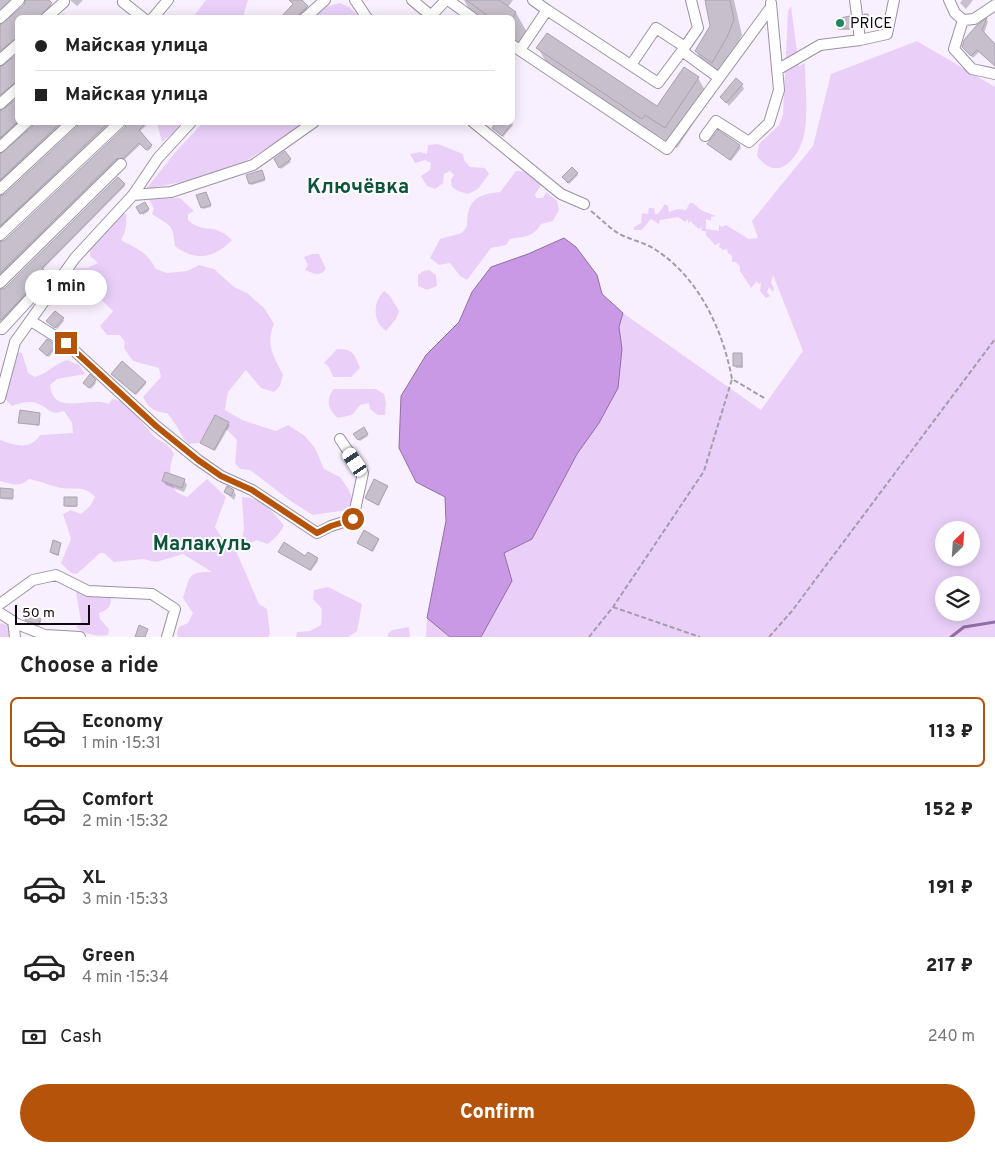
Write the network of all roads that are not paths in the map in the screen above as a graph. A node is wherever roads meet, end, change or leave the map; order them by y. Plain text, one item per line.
1 (19, 0) edge
2 (124, 0) edge
3 (168, 0) edge
4 (325, 0) edge
5 (355, 0) edge
6 (412, 0) edge
7 (447, 0) edge
8 (534, 0) edge
9 (691, 0) edge
10 (855, 0) edge
11 (894, 0) edge
12 (950, 0) edge
13 (64, 2) dead end
14 (771, 3) edge
15 (995, 5) edge
16 (547, 10) junction
17 (49, 15) edge
18 (138, 15) edge
19 (156, 15) edge
20 (308, 15) edge
21 (365, 15) edge
22 (429, 15) edge
23 (433, 15) edge
24 (469, 15) edge
25 (0, 18) edge
26 (963, 20) junction
27 (860, 40) junction
28 (15, 47) edge
29 (516, 47) edge
30 (684, 49) junction
31 (0, 60) edge
32 (631, 65) junction
33 (777, 70) junction
34 (995, 74) edge
35 (719, 78) junction
36 (15, 91) edge
37 (0, 104) edge
38 (24, 125) edge
39 (69, 125) edge
40 (117, 125) edge
41 (189, 125) edge
42 (310, 125) edge
43 (477, 125) edge
44 (705, 136) dead end
45 (0, 147) edge
46 (121, 164) dead end
47 (0, 189) edge
48 (133, 195) junction
49 (584, 204) road end
50 (0, 235) edge
51 (49, 278) dead end
52 (0, 283) edge
53 (31, 321) junction
54 (0, 328) edge
55 (0, 398) edge
56 (340, 439) dead end
57 (0, 604) edge
58 (0, 613) edge
59 (12, 621) junction
60 (15, 637) edge
61 (80, 637) edge
62 (167, 637) edge

1 - 25 street
2 - 18 street
3 - 19 street
4 - 20 street
5 - 21 street
6 - 22 street
7 - 23 street
7 - 24 street
8 - 16 street
9 - 30 street
10 - 27 street
11 - 27 street
12 - 26 street
13 - 17 street
14 - 33 street
14 - 35 street
15 - 26 street
16 - 29 street
16 - 32 street
26 - 34 street
27 - 33 street
28 - 31 street
29 - 35 street
30 - 32 street
30 - 32 street
30 - 35 street
33 - 44 street
36 - 37 street
38 - 45 street
39 - 47 street
40 - 50 street
41 - 48 street
42 - 48 street
43 - 49 street
46 - 52 street
48 - 53 street
51 - 54 street
53 - 55 street
53 - 56 street
57 - 62 street
58 - 59 street
59 - 60 street
59 - 61 street

